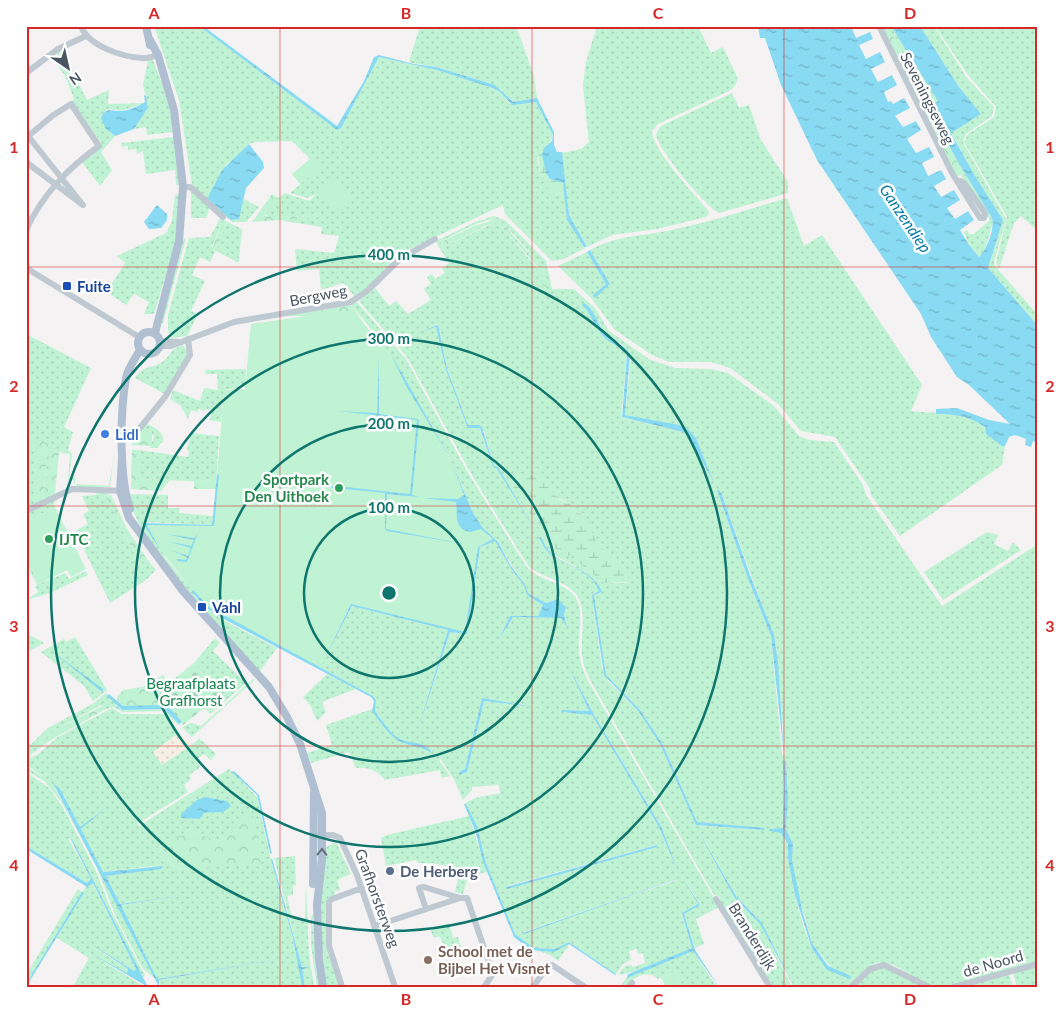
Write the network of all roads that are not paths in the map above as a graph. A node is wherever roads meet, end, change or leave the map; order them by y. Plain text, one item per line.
1 (81, 26) edge
2 (146, 26) edge
3 (879, 26) edge
4 (86, 36) junction
5 (155, 56) junction
6 (26, 73) edge
7 (27, 137) edge
8 (26, 162) edge
9 (61, 177) junction
10 (956, 181) junction
11 (55, 184) junction
12 (183, 187) junction
13 (223, 217) dead end
14 (26, 230) edge
15 (435, 239) dead end
16 (26, 268) edge
17 (152, 333) junction
18 (139, 338) junction
19 (188, 339) junction
20 (160, 343) junction
21 (143, 352) junction
22 (122, 439) junction
23 (123, 491) junction
24 (26, 511) edge
25 (318, 835) junction
26 (362, 888) junction
27 (460, 898) junction
28 (716, 899) dead end
29 (426, 909) junction
30 (375, 926) junction
31 (1038, 964) edge
32 (486, 986) edge
33 (323, 987) edge
34 (342, 987) edge
35 (395, 987) edge
36 (533, 987) edge
37 (585, 987) edge
38 (770, 987) edge
39 (851, 987) edge
40 (929, 987) edge
41 (954, 987) edge

1 - 4 street
2 - 5 main road
3 - 10 street, Seveningseweg
4 - 5 street
4 - 6 street
5 - 12 main road
7 - 9 street
7 - 9 street
8 - 11 street
9 - 11 street
9 - 11 street
10 - 10 street, Seveningseweg
11 - 14 street
12 - 13 street
12 - 17 main road
15 - 19 street, Bergweg
16 - 18 street
17 - 18 main road
17 - 20 main road
18 - 21 main road
19 - 20 street, Bergweg
19 - 22 street
20 - 21 main road
21 - 22 main road
22 - 23 main road
23 - 24 street
23 - 25 main road
25 - 26 street, Grafhorsterweg
25 - 33 main road
26 - 30 street, Grafhorsterweg
26 - 34 street
27 - 29 street
27 - 29 street
27 - 32 street
28 - 38 street, Branderdijk
29 - 30 street
30 - 35 street, Grafhorsterweg
31 - 41 street, de Noord
36 - 37 street
39 - 40 street

